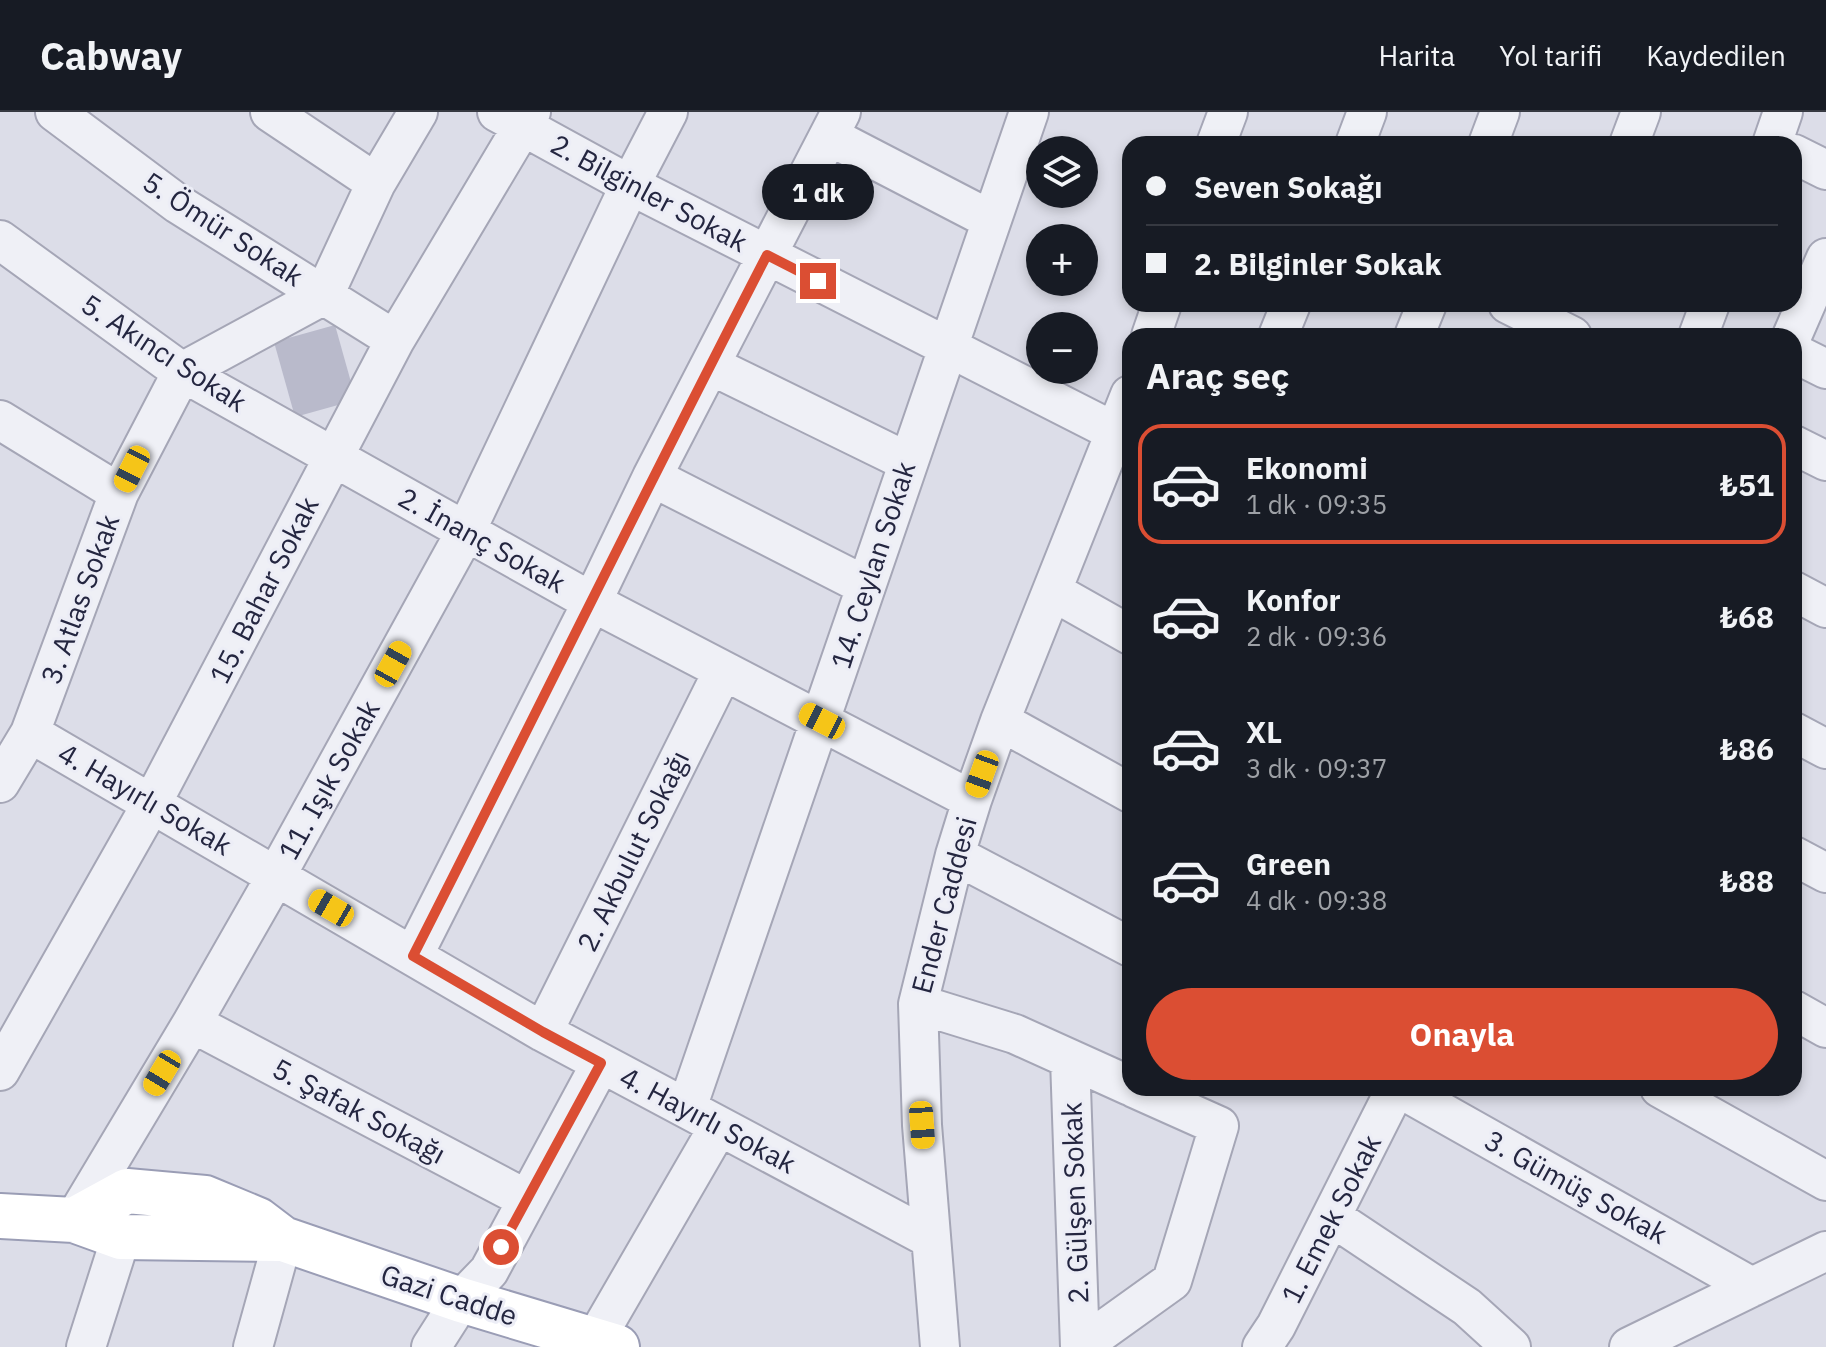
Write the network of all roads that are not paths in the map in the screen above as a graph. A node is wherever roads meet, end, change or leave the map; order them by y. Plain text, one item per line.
1 (55, 112) edge
2 (270, 112) edge
3 (418, 112) edge
4 (668, 112) edge
5 (1029, 112) edge
6 (1228, 112) edge
7 (1367, 112) edge
8 (1500, 112) edge
9 (1641, 112) edge
10 (1783, 112) edge
11 (518, 117) edge
12 (835, 124) edge
13 (1219, 136) edge
14 (1358, 136) edge
15 (1491, 136) edge
16 (1632, 136) edge
17 (1775, 136) edge
18 (1802, 158) edge
19 (1826, 170) edge
20 (376, 183) junction
21 (630, 185) junction
22 (991, 220) junction
23 (0, 240) edge
24 (767, 255) junction
25 (1826, 258) edge
26 (324, 295) junction
27 (1528, 312) edge
28 (1565, 327) edge
29 (1795, 328) edge
30 (395, 340) junction
31 (947, 347) junction
32 (1802, 357) edge
33 (710, 365) junction
34 (1826, 369) edge
35 (182, 372) junction
36 (1122, 418) edge
37 (0, 420) edge
38 (1117, 433) junction
39 (1802, 449) edge
40 (333, 456) junction
41 (1826, 461) edge
42 (908, 462) junction
43 (652, 477) junction
44 (1116, 477) edge
45 (119, 493) junction
46 (466, 531) junction
47 (866, 586) junction
48 (1052, 591) junction
49 (1802, 595) edge
50 (592, 602) junction
51 (1826, 608) edge
52 (1122, 630) edge
53 (723, 671) junction
54 (822, 721) junction
55 (1000, 721) junction
56 (30, 733) junction
57 (1802, 736) edge
58 (1826, 749) edge
59 (1, 779) edge
60 (1122, 789) edge
61 (972, 800) junction
62 (152, 803) junction
63 (955, 855) junction
64 (1802, 860) edge
65 (1826, 873) edge
66 (276, 876) junction
67 (1122, 943) edge
68 (413, 956) junction
69 (918, 1004) junction
70 (1802, 1014) edge
71 (192, 1023) junction
72 (1826, 1028) edge
73 (543, 1032) junction
74 (1070, 1059) junction
75 (601, 1063) junction
76 (0, 1071) edge
77 (1122, 1082) edge
78 (1152, 1096) edge
79 (1394, 1096) edge
80 (1412, 1096) edge
81 (1674, 1096) edge
82 (703, 1117) junction
83 (1826, 1181) edge
84 (526, 1199) junction
85 (0, 1216) edge
86 (1332, 1217) junction
87 (74, 1220) junction
88 (121, 1237) junction
89 (283, 1239) junction
90 (931, 1239) junction
91 (1826, 1251) edge
92 (1752, 1287) junction
93 (461, 1300) junction
94 (1711, 1307) junction
95 (1277, 1340) edge
96 (600, 1345) edge
97 (86, 1347) edge
98 (253, 1347) edge
99 (431, 1347) edge
100 (940, 1347) edge
101 (1080, 1347) edge
102 (1511, 1347) edge
103 (1629, 1347) edge
104 (1696, 1347) edge

1 - 26 street, 5. Ömür Sokak
2 - 20 street
3 - 20 street
4 - 21 street, 11. Işık Sokak
5 - 22 street, 14. Ceylan Sokak
6 - 13 street
7 - 14 street
8 - 15 street
9 - 16 street
10 - 17 street
11 - 21 street, 2. Bilginler Sokak
11 - 30 street, 15. Bahar Sokak
12 - 22 street
12 - 24 street
18 - 19 street
20 - 26 street
21 - 24 street, 2. Bilginler Sokak
21 - 46 street, 11. Işık Sokak
22 - 31 street, 14. Ceylan Sokak
23 - 35 street, 5. Akıncı Sokak
24 - 31 street, 2. Bilginler Sokak
24 - 33 street
25 - 29 street
26 - 30 street, 5. Ömür Sokak
26 - 35 street
27 - 28 street
30 - 40 street, 15. Bahar Sokak
31 - 38 street, 2. Bilginler Sokak
31 - 42 street, 14. Ceylan Sokak
32 - 34 street
33 - 42 street
33 - 43 street
35 - 40 street, 5. Akıncı Sokak
35 - 45 street, 3. Atlas Sokak
36 - 38 street, Ender Caddesi
37 - 45 street
38 - 44 street, Ender Caddesi
39 - 41 street
40 - 46 street, 2. İnanç Sokak
40 - 62 street, 15. Bahar Sokak
42 - 47 street, 14. Ceylan Sokak
43 - 47 street
43 - 50 street
44 - 48 street, Ender Caddesi
45 - 56 street, 3. Atlas Sokak
46 - 50 street, 2. İnanç Sokak
46 - 66 street, 11. Işık Sokak
47 - 54 street, 14. Ceylan Sokak
48 - 52 street
48 - 55 street, Ender Caddesi
49 - 51 street
50 - 53 street, 2. İnanç Sokak
50 - 68 street
53 - 54 street, 2. İnanç Sokak
53 - 73 street, 2. Akbulut Sokağı
54 - 61 street, 2. İnanç Sokak
54 - 82 street, 14. Ceylan Sokak
55 - 60 street
55 - 61 street, Ender Caddesi
56 - 59 street, 3. Atlas Sokak
56 - 62 street, 4. Hayırlı Sokak
57 - 58 street
61 - 63 street, Ender Caddesi
62 - 66 street, 4. Hayırlı Sokak
62 - 76 street, 15. Bahar Sokak
63 - 67 street
63 - 69 street, Ender Caddesi
64 - 65 street
66 - 68 street, 4. Hayırlı Sokak
66 - 71 street, 11. Işık Sokak
68 - 73 street, 4. Hayırlı Sokak
69 - 74 street
69 - 90 street, Ender Caddesi
70 - 72 street
71 - 84 street, 5. Şafak Sokağı
71 - 87 street, 11. Işık Sokak
73 - 75 street, 4. Hayırlı Sokak
74 - 77 street
74 - 101 street, 2. Gülşen Sokak
75 - 82 street, 4. Hayırlı Sokak
75 - 84 street
78 - 101 street
79 - 86 street, 1. Emek Sokak
80 - 92 street, 3. Gümüş Sokak
81 - 83 street
82 - 90 street, 4. Hayırlı Sokak
82 - 96 street, 14. Ceylan Sokak
84 - 93 street
85 - 87 main road
86 - 95 street, 1. Emek Sokak
86 - 102 street
87 - 88 main road
87 - 89 main road
88 - 89 main road
88 - 97 street
89 - 93 main road, Gazi Cadde
89 - 98 street
90 - 100 street, Ender Caddesi
91 - 92 street
92 - 94 street
93 - 96 main road, Gazi Cadde
93 - 99 street
94 - 103 street
94 - 104 street

